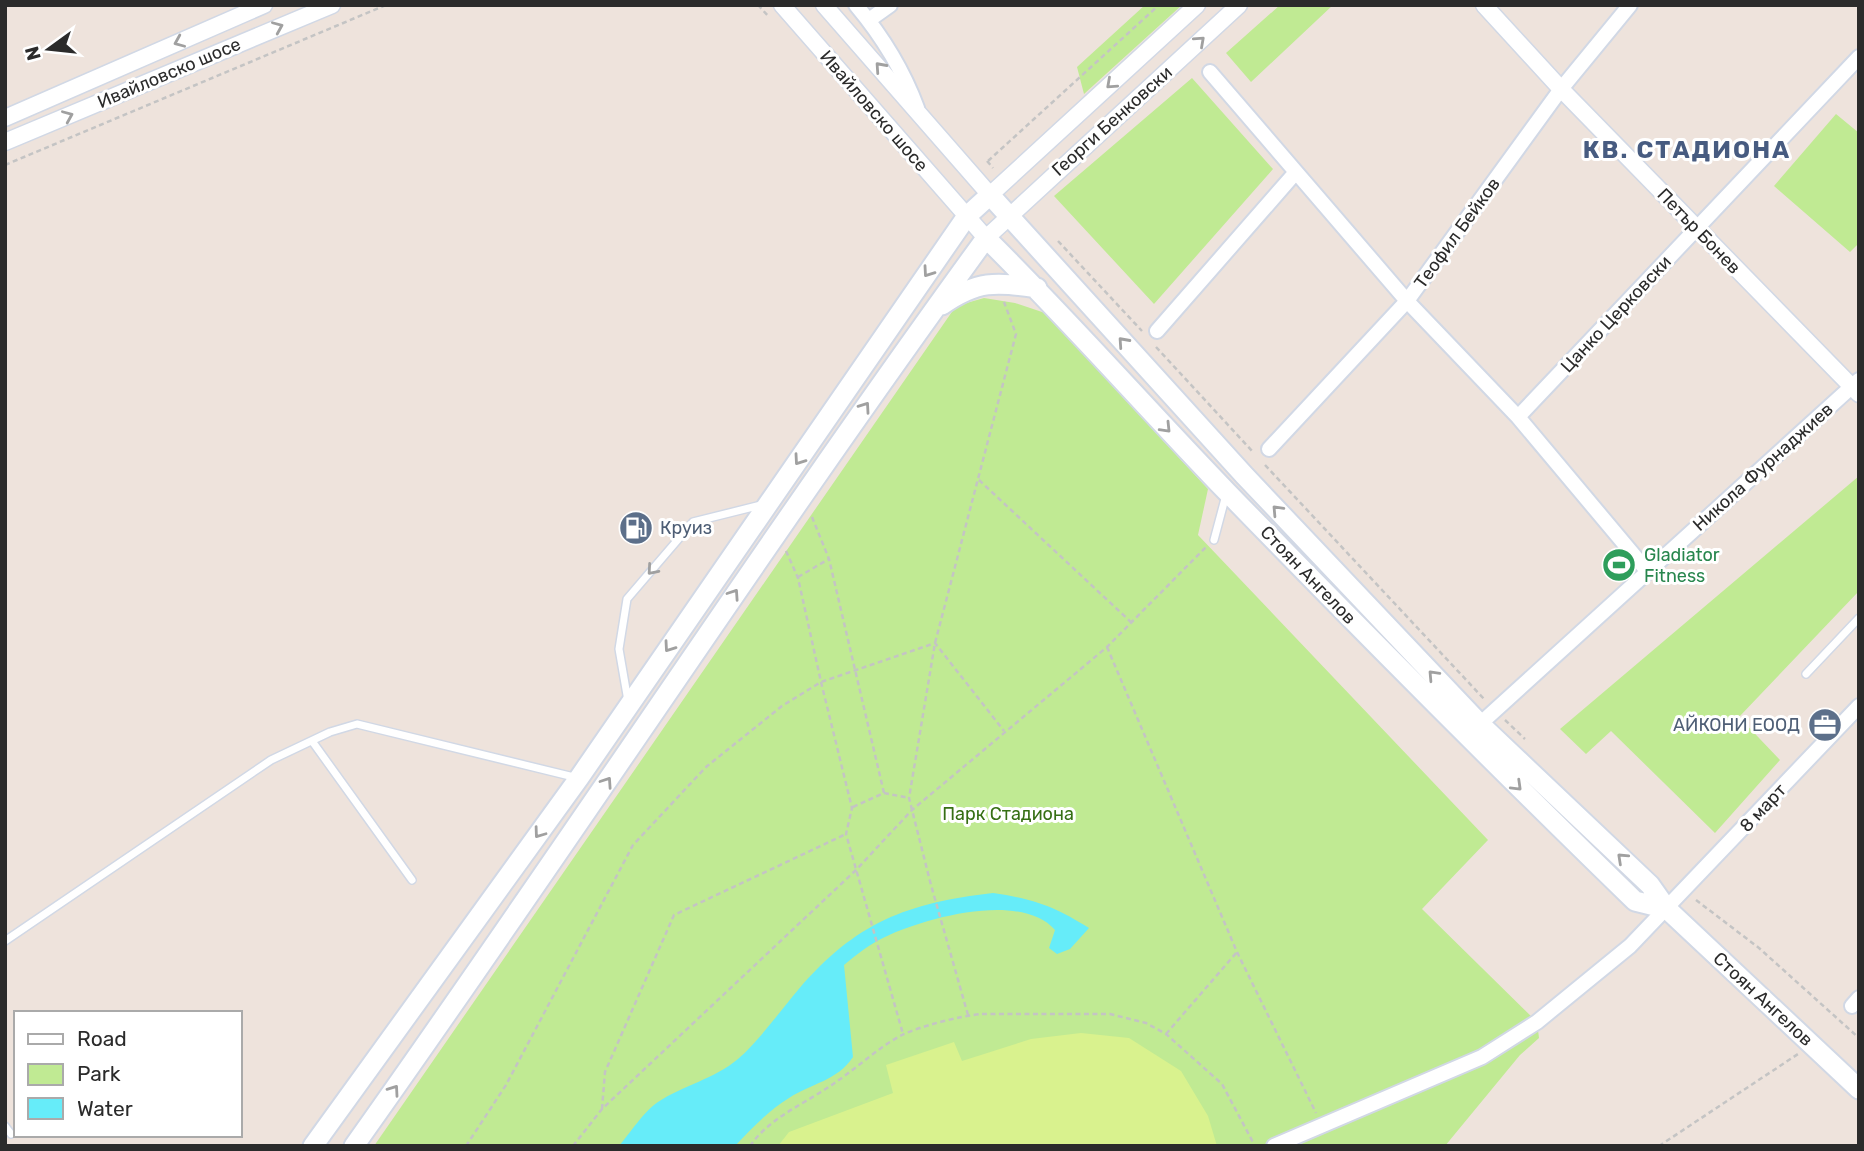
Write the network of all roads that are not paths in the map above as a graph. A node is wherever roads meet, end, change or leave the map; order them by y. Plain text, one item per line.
1 (264, 5) edge
2 (332, 5) edge
3 (782, 5) edge
4 (824, 5) edge
5 (856, 5) edge
6 (890, 5) edge
7 (1197, 5) edge
8 (1239, 5) edge
9 (1485, 5) edge
10 (1630, 5) edge
11 (306, 10) edge
12 (869, 20) junction
13 (1859, 57) edge
14 (1210, 72) dead end
15 (1561, 89) junction
16 (917, 108) junction
17 (5, 118) edge
18 (5, 142) edge
19 (1296, 172) junction
20 (990, 195) junction
21 (967, 216) junction
22 (1008, 216) junction
23 (1696, 229) junction
24 (986, 238) junction
25 (1037, 288) junction
26 (1408, 301) junction
27 (933, 312) junction
28 (1157, 331) dead end
29 (1856, 387) edge
30 (1518, 417) junction
31 (1269, 449) dead end
32 (1227, 491) junction
33 (769, 503) junction
34 (1214, 540) road end
35 (1648, 572) junction
36 (1859, 618) edge
37 (1806, 674) dead end
38 (629, 706) junction
39 (1859, 706) edge
40 (1480, 724) junction
41 (312, 741) junction
42 (579, 778) junction
43 (412, 880) dead end
44 (1667, 909) junction
45 (5, 942) edge
46 (1859, 1089) edge
47 (5, 1126) edge
48 (11, 1134) dead end
49 (313, 1146) edge
50 (354, 1146) edge
51 (1274, 1146) edge

1 -> 17 street, Ивайловско шосе
2 - 11 street, Ивайловско шосе
3 - 21 street, Ивайловско шосе
16 -> 4 street, Ивайловско шосе
5 - 12 street
6 - 12 street
7 -> 20 street, Георги Бенковски
22 -> 8 street, Георги Бенковски
9 - 15 street, Петър Бонев
10 - 15 street, Теофил Бейков
18 -> 11 street, Ивайловско шосе
12 - 16 street
13 - 23 street, Цанко Церковски
14 - 19 street
15 - 23 street, Петър Бонев
15 - 26 street, Теофил Бейков
16 - 20 street, Ивайловско шосе
19 - 26 street
19 - 28 street
20 - 21 main road, Георги Бенковски
20 - 22 main road, Стоян Ангелов
21 - 24 street, Стоян Ангелов
21 -> 33 main road, Георги Бенковски
22 - 24 street, Георги Бенковски
40 -> 22 main road, Стоян Ангелов
23 - 29 street, Петър Бонев
23 - 30 street, Цанко Церковски
24 - 25 main road, Стоян Ангелов
24 - 27 main road
25 - 27 main road
25 -> 32 main road, Стоян Ангелов
26 - 30 street
26 - 31 street, Теофил Бейков
50 -> 27 main road
29 - 35 street, Никола Фурнаджиев
30 - 35 street
32 - 34 lane
32 -> 44 main road, Стоян Ангелов
33 -> 38 main road, Георги Бенковски
33 -> 38 lane
35 - 40 street, Никола Фурнаджиев
36 - 37 lane
38 - 42 main road, Георги Бенковски
39 - 44 street, 8 март
44 -> 40 main road, Стоян Ангелов
41 - 42 lane
41 - 43 lane
41 - 45 lane
42 -> 49 main road, Георги Бенковски
44 - 46 main road, Стоян Ангелов
44 - 51 street, 8 март
47 - 48 lane

